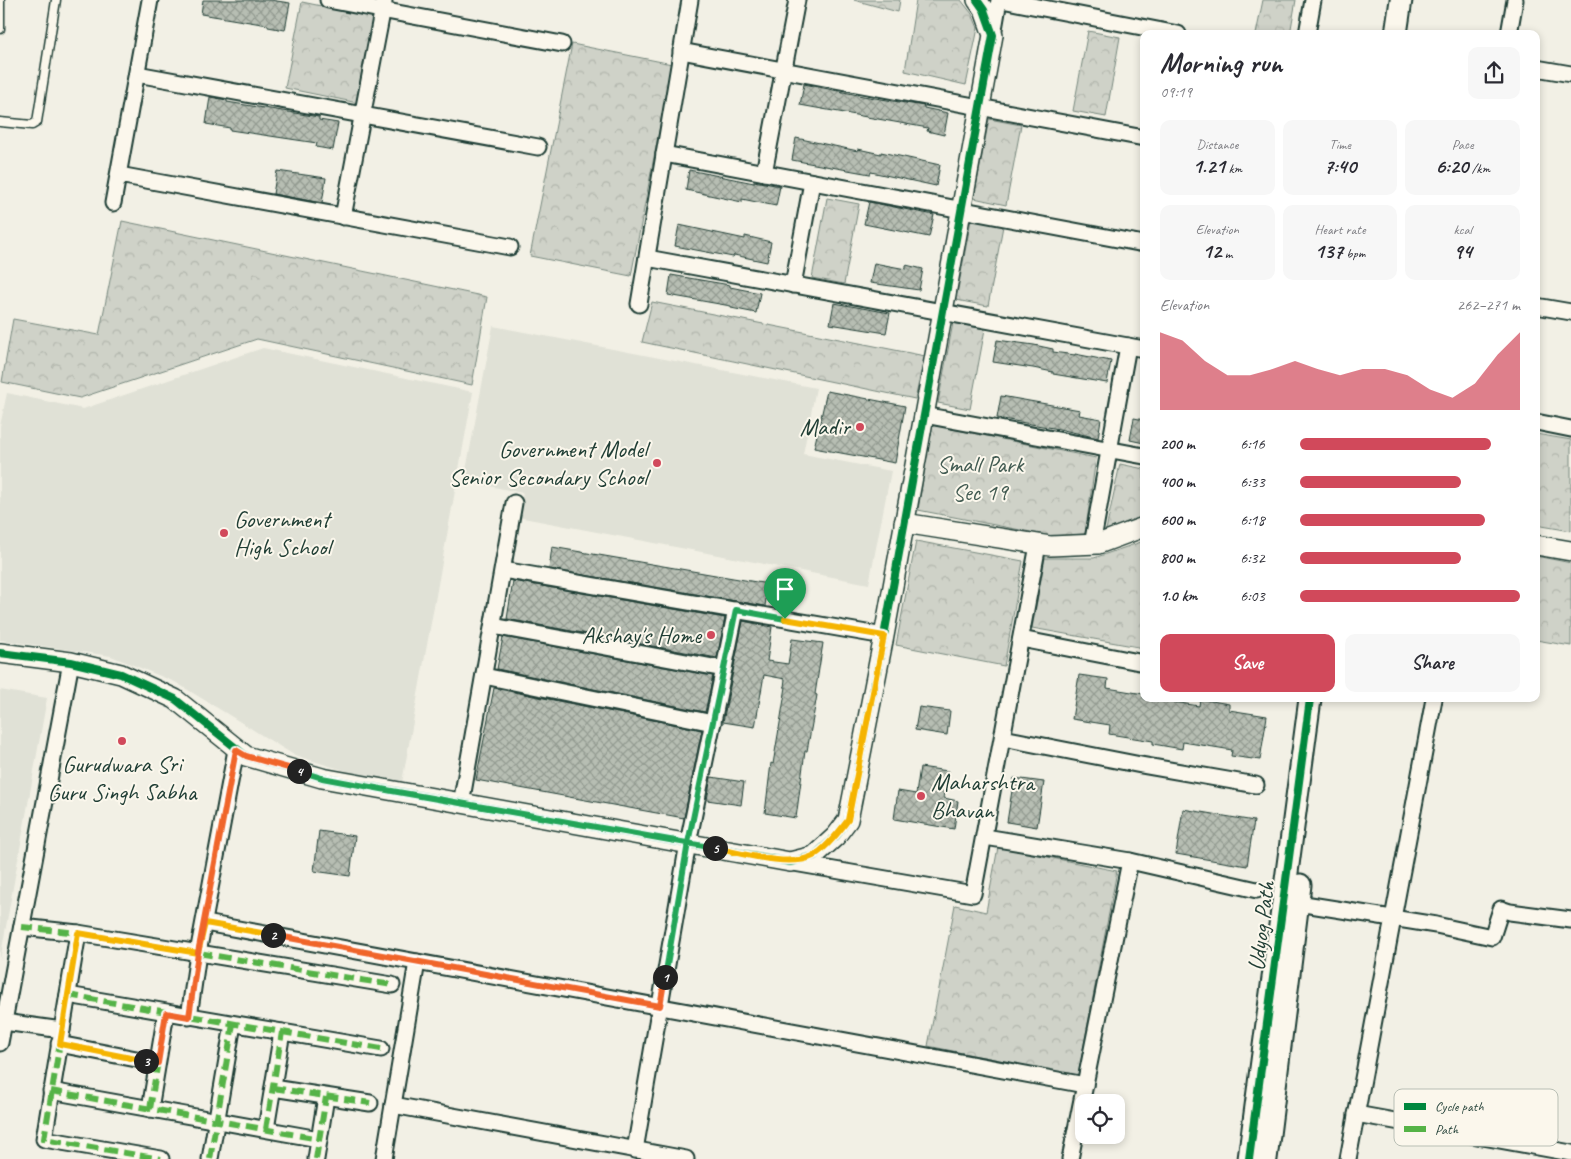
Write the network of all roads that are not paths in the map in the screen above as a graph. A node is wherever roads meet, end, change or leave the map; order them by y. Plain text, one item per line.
1 (0, 0) edge
2 (56, 0) edge
3 (150, 0) edge
4 (328, 0) edge
5 (690, 0) edge
6 (797, 0) edge
7 (977, 0) edge
8 (1001, 0) edge
9 (1313, 0) edge
10 (1401, 0) edge
11 (1414, 0) edge
12 (1515, 0) edge
13 (384, 5) edge
14 (0, 29) edge
15 (1157, 30) edge
16 (1307, 30) edge
17 (1397, 30) edge
18 (1410, 30) edge
19 (1510, 30) edge
20 (993, 35) junction
21 (562, 44) dead end
22 (681, 51) junction
23 (1540, 69) edge
24 (784, 70) junction
25 (137, 74) junction
26 (1571, 74) edge
27 (980, 106) junction
28 (362, 115) junction
29 (0, 122) edge
30 (1140, 137) edge
31 (538, 147) dead end
32 (664, 154) junction
33 (764, 173) junction
34 (118, 175) junction
35 (812, 182) junction
36 (113, 204) dead end
37 (961, 210) junction
38 (343, 216) junction
39 (1140, 243) edge
40 (510, 247) dead end
41 (647, 258) junction
42 (793, 285) junction
43 (639, 304) dead end
44 (1540, 307) edge
45 (942, 312) junction
46 (1571, 312) edge
47 (1128, 346) junction
48 (1140, 348) edge
49 (924, 415) junction
50 (1540, 423) edge
51 (1571, 429) edge
52 (1110, 449) junction
53 (1140, 455) edge
54 (514, 503) dead end
55 (904, 523) junction
56 (1140, 528) edge
57 (1038, 545) junction
58 (1092, 545) junction
59 (1540, 546) edge
60 (1571, 551) edge
61 (503, 570) junction
62 (736, 610) junction
63 (493, 626) junction
64 (884, 636) junction
65 (1021, 640) junction
66 (0, 653) edge
67 (71, 662) junction
68 (1140, 662) edge
69 (724, 669) junction
70 (484, 676) junction
71 (1310, 702) edge
72 (1324, 702) edge
73 (1433, 702) edge
74 (713, 723) junction
75 (1003, 738) junction
76 (236, 750) junction
77 (1256, 785) dead end
78 (461, 804) junction
79 (985, 837) junction
80 (688, 843) junction
81 (1130, 861) junction
82 (790, 862) junction
83 (1257, 890) dead end
84 (1298, 903) junction
85 (1393, 919) junction
86 (1571, 920) edge
87 (205, 923) junction
88 (22, 927) junction
89 (78, 933) junction
90 (198, 953) junction
91 (417, 962) junction
92 (392, 985) dead end
93 (68, 995) junction
94 (660, 1006) junction
95 (166, 1013) junction
96 (189, 1017) junction
97 (4, 1022) junction
98 (233, 1024) junction
99 (282, 1032) junction
100 (61, 1037) junction
101 (0, 1044) edge
102 (381, 1049) dead end
103 (158, 1063) junction
104 (1085, 1085) junction
105 (273, 1088) junction
106 (51, 1091) junction
107 (326, 1097) junction
108 (370, 1103) dead end
109 (393, 1104) junction
110 (150, 1109) junction
111 (1356, 1114) junction
112 (217, 1121) junction
113 (1394, 1121) edge
114 (266, 1129) junction
115 (319, 1139) junction
116 (1532, 1146) edge
117 (635, 1150) junction
118 (1571, 1153) edge
119 (161, 1159) edge
120 (210, 1159) edge
121 (316, 1159) edge
122 (384, 1159) edge
123 (686, 1159) edge
124 (1070, 1159) edge
125 (1249, 1159) edge
126 (1266, 1159) edge
127 (1348, 1159) edge

1 - 14 lane
2 - 29 lane
3 - 25 street
4 - 13 street
5 - 22 street
6 - 24 street
7 - 20 street
8 - 15 street
8 - 20 street
9 - 16 street
10 - 17 main road
11 - 18 main road
12 - 19 street
13 - 21 street
13 - 28 street
20 - 27 street
22 - 24 street
22 - 32 street
23 - 26 street
24 - 27 street
24 - 33 street
25 - 28 street
25 - 34 street
27 - 30 street
27 - 37 street
28 - 31 street
28 - 38 street
32 - 33 street
32 - 41 street
33 - 35 street
34 - 36 street
34 - 38 street
35 - 37 street
35 - 42 street
37 - 39 street
37 - 45 street
38 - 40 street
41 - 42 street
41 - 43 street
42 - 45 street
44 - 46 street
45 - 47 street
45 - 49 street
47 - 48 street
47 - 52 street
49 - 52 street
49 - 55 street
50 - 51 street
52 - 53 street
52 - 58 street
54 - 61 street
55 - 57 street
55 - 64 street
56 - 58 street
57 - 58 street
57 - 65 street
59 - 60 street
61 - 62 street
61 - 63 street
62 - 64 street
62 - 69 street
63 - 69 street
63 - 70 street
64 - 82 street
65 - 68 street
65 - 75 street
66 - 67 street
67 - 76 street
67 - 88 street
69 - 74 street
70 - 74 street
70 - 78 street
71 - 125 main road, Udyog Path
72 - 84 main road, Udyog Path
73 - 85 street
74 - 80 street
75 - 77 street
75 - 79 street
76 - 78 street
76 - 87 street
78 - 80 street
79 - 81 street
79 - 82 street
80 - 82 street
80 - 94 street
81 - 83 street
81 - 104 street
84 - 85 street
84 - 126 main road, Udyog Path
85 - 86 street
85 - 111 street
87 - 90 street
87 - 91 street
88 - 89 street
88 - 97 street
89 - 90 street
89 - 93 street
90 - 92 street
90 - 96 street
91 - 94 street
91 - 109 street
93 - 95 street
93 - 100 street
94 - 104 street
94 - 117 street
95 - 96 street
95 - 103 street
96 - 98 street
97 - 100 street
97 - 101 street
98 - 99 street
98 - 112 street
99 - 102 street
99 - 105 street
100 - 103 street
100 - 106 street
103 - 110 street
104 - 124 street
105 - 107 street
105 - 114 street
106 - 110 street
106 - 119 street
107 - 108 street
107 - 115 street
109 - 117 street
109 - 122 street
110 - 112 street
111 - 113 street
111 - 127 street
112 - 114 street
112 - 120 street
114 - 115 street
115 - 121 street
116 - 118 street
117 - 123 street

